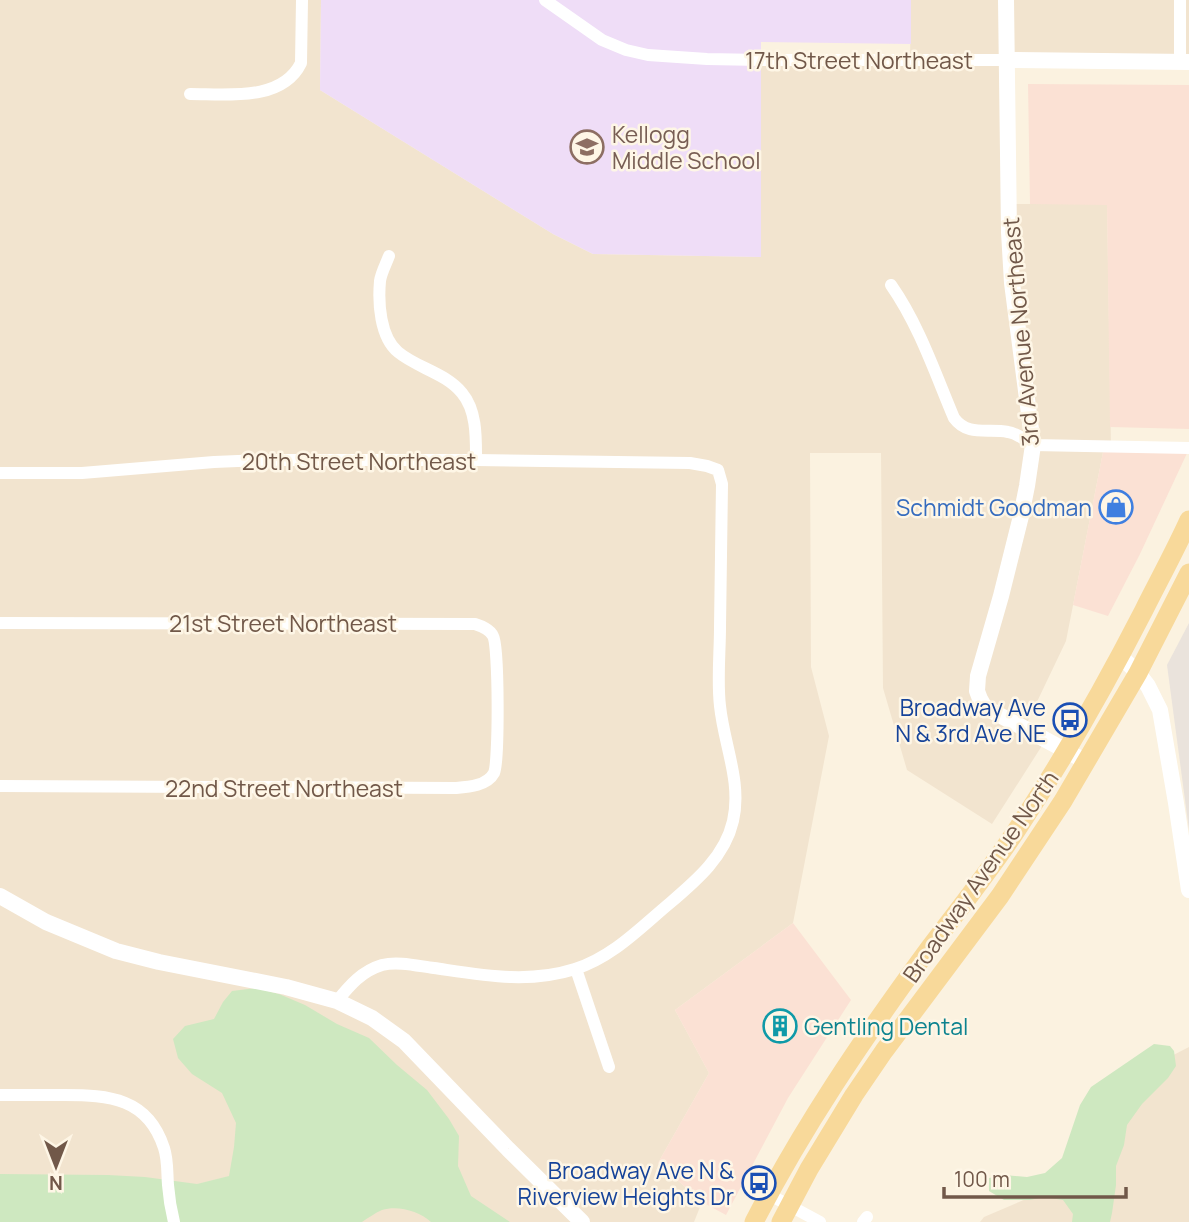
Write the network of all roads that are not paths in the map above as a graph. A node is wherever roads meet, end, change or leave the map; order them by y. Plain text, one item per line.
1 (302, 0) edge
2 (545, 0) edge
3 (1006, 0) edge
4 (1180, 0) edge
5 (1007, 60) junction
6 (1185, 62) edge
7 (190, 94) dead end
8 (389, 256) dead end
9 (891, 285) dead end
10 (1033, 445) junction
11 (1189, 448) edge
12 (476, 460) junction
13 (0, 473) edge
14 (1189, 520) edge
15 (1189, 573) edge
16 (0, 623) edge
17 (1120, 656) junction
18 (1138, 673) junction
19 (497, 705) joint
20 (1066, 752) junction
21 (1087, 762) junction
22 (0, 786) edge
23 (1189, 890) edge
24 (0, 896) edge
25 (576, 969) junction
26 (337, 1000) junction
27 (609, 1067) dead end
28 (0, 1095) edge
29 (768, 1194) junction
30 (785, 1214) edge
31 (174, 1222) edge
32 (582, 1222) edge
33 (754, 1222) edge
34 (820, 1222) edge

1 - 7 street
2 - 5 street, 17th Street Northeast
3 - 5 street, 3rd Avenue Northeast
4 - 6 street
5 - 6 street, 17th Street Northeast
5 - 10 street, 3rd Avenue Northeast
8 - 12 street
9 - 10 street
10 - 11 street
10 - 20 street, 3rd Avenue Northeast
12 - 13 street, 20th Street Northeast
12 - 25 street, 20th Street Northeast
14 - 17 main road, Broadway Avenue North
15 - 18 main road, Broadway Avenue North
16 - 19 street, 21st Street Northeast
17 - 18 street
17 - 20 main road, Broadway Avenue North
18 - 21 main road, Broadway Avenue North
18 - 23 street
19 - 22 street, 22nd Street Northeast
20 - 21 street, 3rd Avenue Northeast
20 - 29 main road, Broadway Avenue North
21 - 30 main road, Broadway Avenue North
24 - 26 street
25 - 26 street
25 - 27 street
26 - 32 street
28 - 31 street
29 - 30 street
29 - 33 main road, Broadway Avenue North
30 - 34 street

